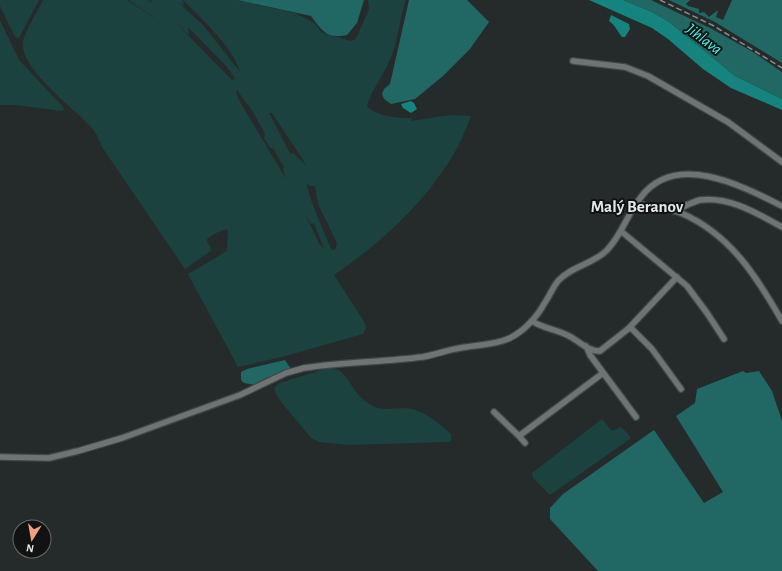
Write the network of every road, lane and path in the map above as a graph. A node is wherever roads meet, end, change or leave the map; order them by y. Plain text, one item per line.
1 (573, 61) dead end
2 (782, 162) edge
3 (637, 203) junction
4 (782, 206) edge
5 (674, 211) junction
6 (782, 228) edge
7 (622, 232) junction
8 (677, 277) junction
9 (532, 321) junction
10 (782, 321) edge
11 (630, 327) junction
12 (724, 339) dead end
13 (586, 346) junction
14 (603, 373) junction
15 (681, 389) dead end
16 (494, 412) dead end
17 (636, 417) dead end
18 (519, 436) junction
19 (525, 443) dead end
20 (0, 457) edge

1 - 2 street
3 - 4 street
3 - 5 street
3 - 7 street
5 - 6 street
5 - 10 street
7 - 8 street
7 - 9 street
8 - 11 street
8 - 12 street
9 - 13 street
9 - 20 street
11 - 13 street
11 - 15 street
13 - 14 street
14 - 17 street
14 - 18 street
16 - 18 street
18 - 19 street

